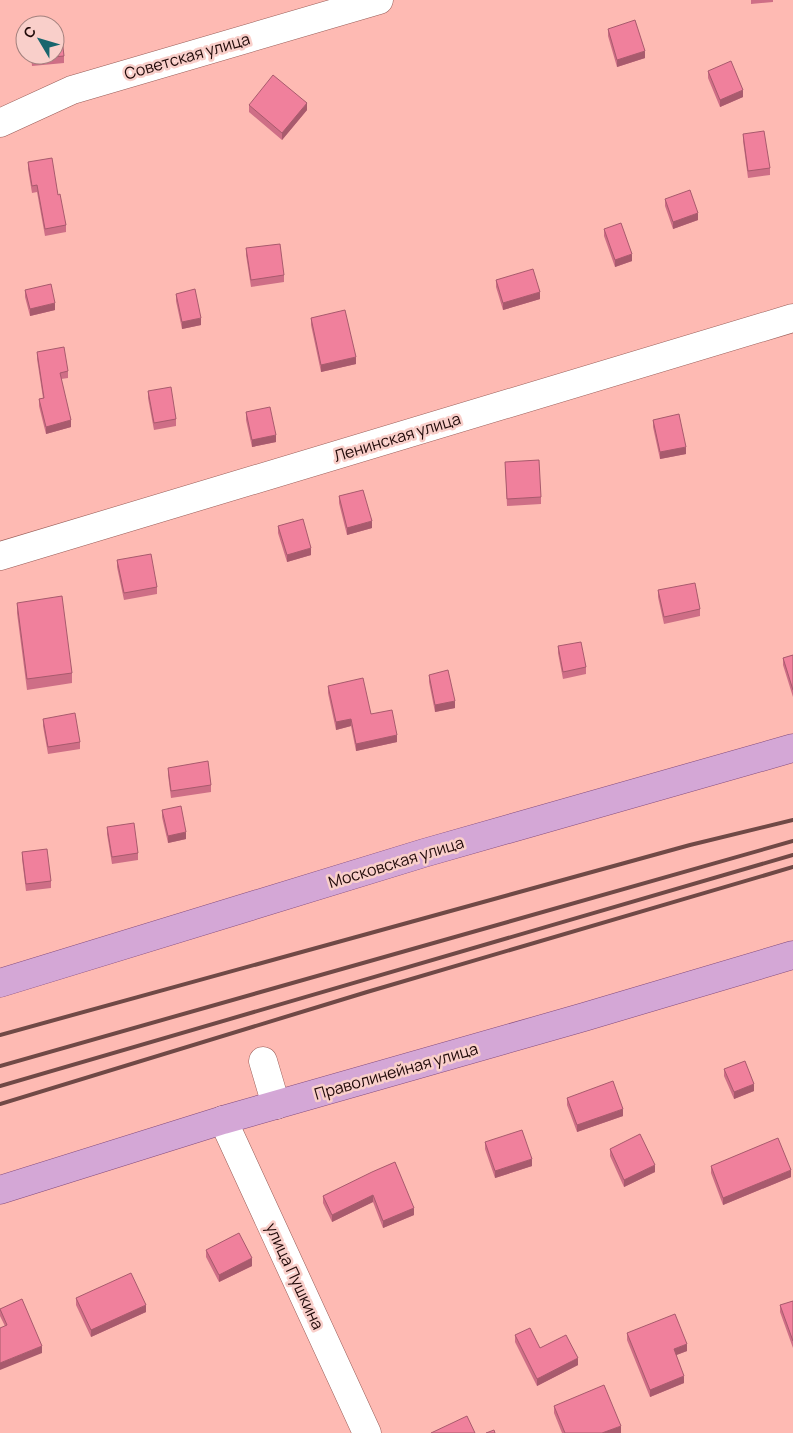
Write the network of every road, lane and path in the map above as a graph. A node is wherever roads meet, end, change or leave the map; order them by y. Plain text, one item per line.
1 (379, 0) edge
2 (0, 123) edge
3 (793, 318) edge
4 (0, 556) edge
5 (793, 748) edge
6 (793, 955) edge
7 (0, 983) edge
8 (263, 1061) dead end
9 (276, 1105) junction
10 (223, 1120) junction
11 (0, 1190) edge
12 (367, 1433) edge

1 - 2 street, Советская улица
3 - 4 street, Ленинская улица
5 - 7 main road, Московская улица
6 - 9 main road, Праволинейная улица
8 - 9 street
9 - 10 main road, Праволинейная улица
10 - 11 main road, Праволинейная улица
10 - 12 street, улица Пушкина

